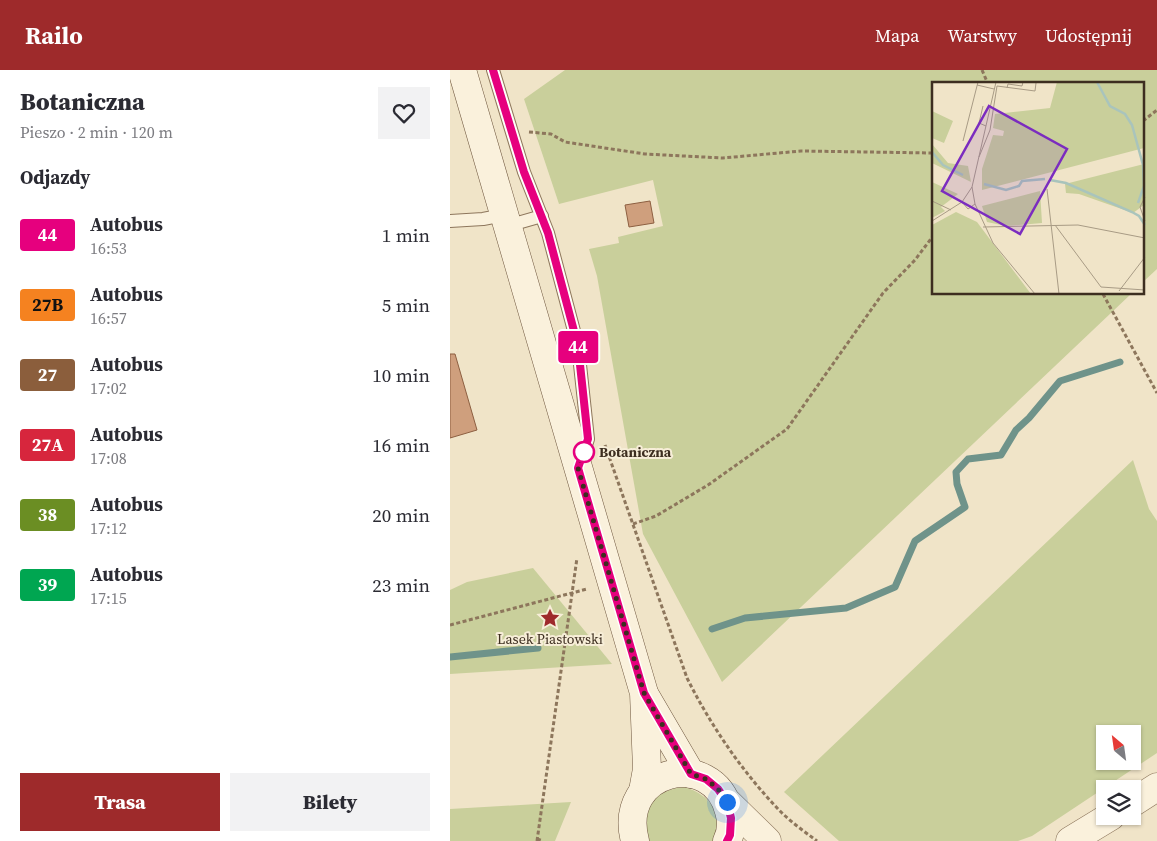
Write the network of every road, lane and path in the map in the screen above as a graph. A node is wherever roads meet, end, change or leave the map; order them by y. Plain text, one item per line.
1 (462, 70) edge
2 (492, 70) edge
3 (982, 70) edge
4 (987, 82) edge
5 (1157, 110) edge
6 (1144, 120) edge
7 (526, 131) dead end
8 (932, 153) edge
9 (542, 216) junction
10 (506, 220) junction
11 (450, 221) edge
12 (932, 237) edge
13 (1104, 295) edge
14 (1157, 393) edge
15 (603, 440) dead end
16 (578, 468) junction
17 (633, 524) junction
18 (450, 625) edge
19 (644, 693) junction
20 (691, 774) junction
21 (1157, 787) edge
22 (643, 791) junction
23 (1141, 798) edge
24 (727, 802) junction
25 (1096, 825) edge
26 (537, 840) edge
27 (542, 841) edge
28 (635, 841) edge
29 (727, 841) edge
30 (767, 841) edge
31 (817, 841) edge
32 (1070, 841) edge

1 - 10 main road
2 - 9 lane
3 - 4 path
5 - 6 path
7 - 8 path
9 - 10 lane
9 - 16 lane
10 - 11 lane
10 - 16 main road
12 - 17 path
13 - 14 path
15 - 17 path
16 - 19 main road
17 - 31 path
18 - 26 path
19 - 20 main road
19 - 22 main road
20 - 22 main road
20 - 24 main road
21 - 23 main road
22 - 28 main road
24 - 29 main road
24 - 30 main road
25 - 32 main road
26 - 27 path

